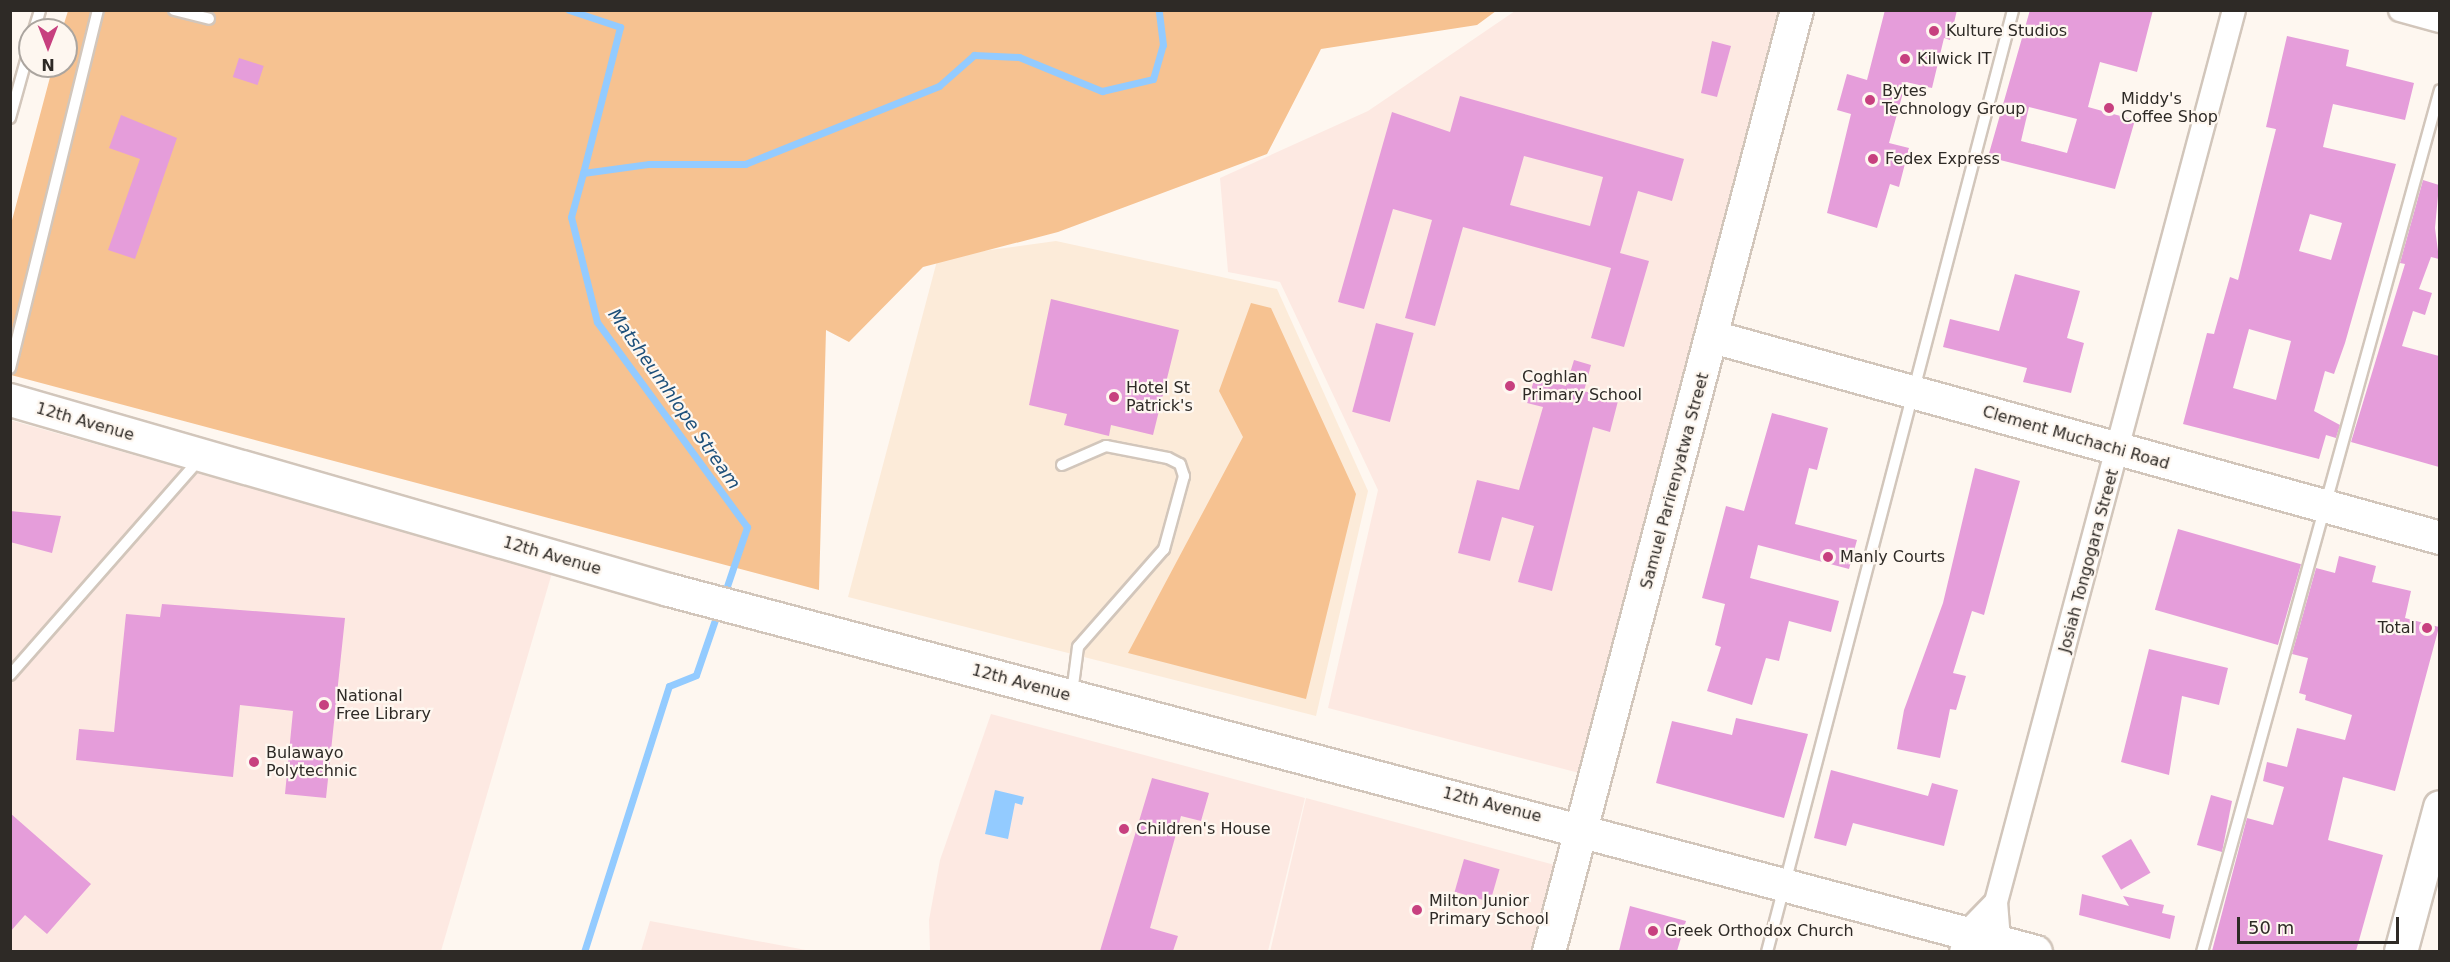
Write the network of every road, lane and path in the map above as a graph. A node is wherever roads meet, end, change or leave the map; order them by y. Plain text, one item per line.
1 (98, 10) edge
2 (174, 10) edge
3 (1797, 10) edge
4 (2013, 10) edge
5 (2234, 10) edge
6 (2400, 10) edge
7 (209, 20) dead end
8 (2439, 21) edge
9 (21, 78) edge
10 (2439, 90) edge
11 (10, 118) edge
12 (1713, 336) junction
13 (10, 368) edge
14 (1916, 392) junction
15 (10, 400) edge
16 (2119, 451) junction
17 (202, 456) junction
18 (1062, 465) dead end
19 (2327, 507) junction
20 (2439, 538) edge
21 (10, 675) edge
22 (1071, 696) junction
23 (2439, 807) edge
24 (1583, 828) junction
25 (1785, 885) junction
26 (1996, 902) junction
27 (1964, 942) edge
28 (2001, 947) edge
29 (1549, 951) edge
30 (1767, 951) edge
31 (2036, 951) edge
32 (2202, 951) edge
33 (2401, 951) edge

1 - 13 lane
2 - 7 lane
3 - 12 main road, Samuel Parirenyatwa Street
4 - 14 lane
5 - 16 street, Josiah Tongogara Street
6 - 8 street
9 - 11 lane
10 - 19 lane
12 - 14 main road, Clement Muchachi Road
12 - 24 main road, Samuel Parirenyatwa Street
14 - 16 main road, Clement Muchachi Road
14 - 25 lane
15 - 17 main road, 12th Avenue
16 - 19 main road, Clement Muchachi Road
16 - 26 street, Josiah Tongogara Street
17 - 21 lane
17 - 22 main road, 12th Avenue
18 - 22 lane
19 - 20 main road, Clement Muchachi Road
19 - 32 lane
22 - 24 main road, 12th Avenue
23 - 33 main road
24 - 25 main road, 12th Avenue
24 - 29 main road, Samuel Parirenyatwa Street
25 - 27 main road, 12th Avenue
25 - 30 lane
26 - 27 street, Josiah Tongogara Street
26 - 28 street, Josiah Tongogara Street
27 - 28 main road, 12th Avenue
28 - 31 main road, 12th Avenue

